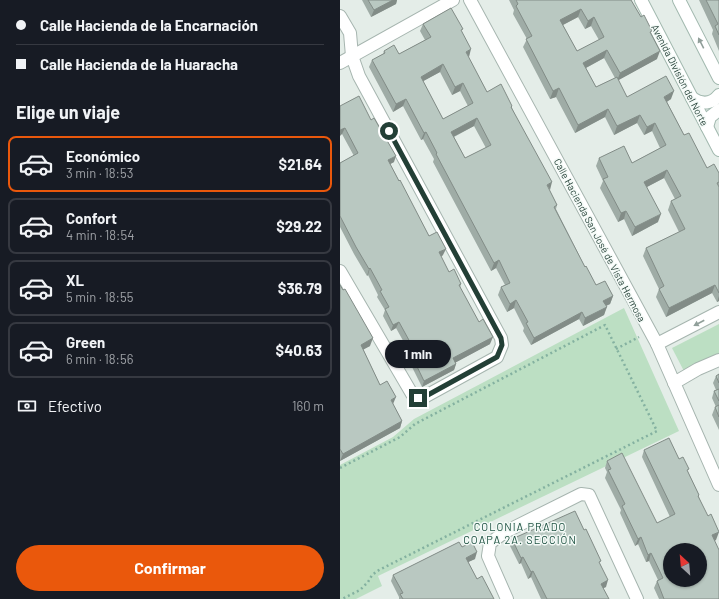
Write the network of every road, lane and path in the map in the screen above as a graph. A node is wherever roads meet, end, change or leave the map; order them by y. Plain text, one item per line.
1 (453, 0) edge
2 (470, 0) edge
3 (641, 0) edge
4 (679, 0) edge
5 (340, 16) edge
6 (352, 56) junction
7 (340, 63) edge
8 (719, 78) edge
9 (719, 95) edge
10 (692, 98) junction
11 (719, 110) edge
12 (707, 127) junction
13 (719, 150) edge
14 (340, 271) edge
15 (719, 312) edge
16 (650, 332) junction
17 (657, 344) junction
18 (616, 349) junction
19 (719, 360) edge
20 (674, 383) junction
21 (340, 468) edge
22 (719, 485) edge
23 (342, 599) edge
24 (507, 599) edge
25 (637, 599) edge

1 - 6 street
2 - 16 street, Calle Hacienda San José de Vista Hermosa
3 - 10 street, Avenida División del Norte
8 -> 4 street
5 - 6 street
6 - 7 street
6 - 14 street
9 - 10 street
10 - 12 street, Avenida División del Norte
11 - 12 street
12 - 13 street, Avenida División del Norte
15 -> 17 street
16 - 17 street, Calle Hacienda San José de Vista Hermosa
16 - 18 path
17 - 20 street, Calle Hacienda San José de Vista Hermosa
18 - 21 path
18 - 23 path
19 - 20 street
20 - 22 street, Calle Hacienda San José de Vista Hermosa
24 - 25 street

